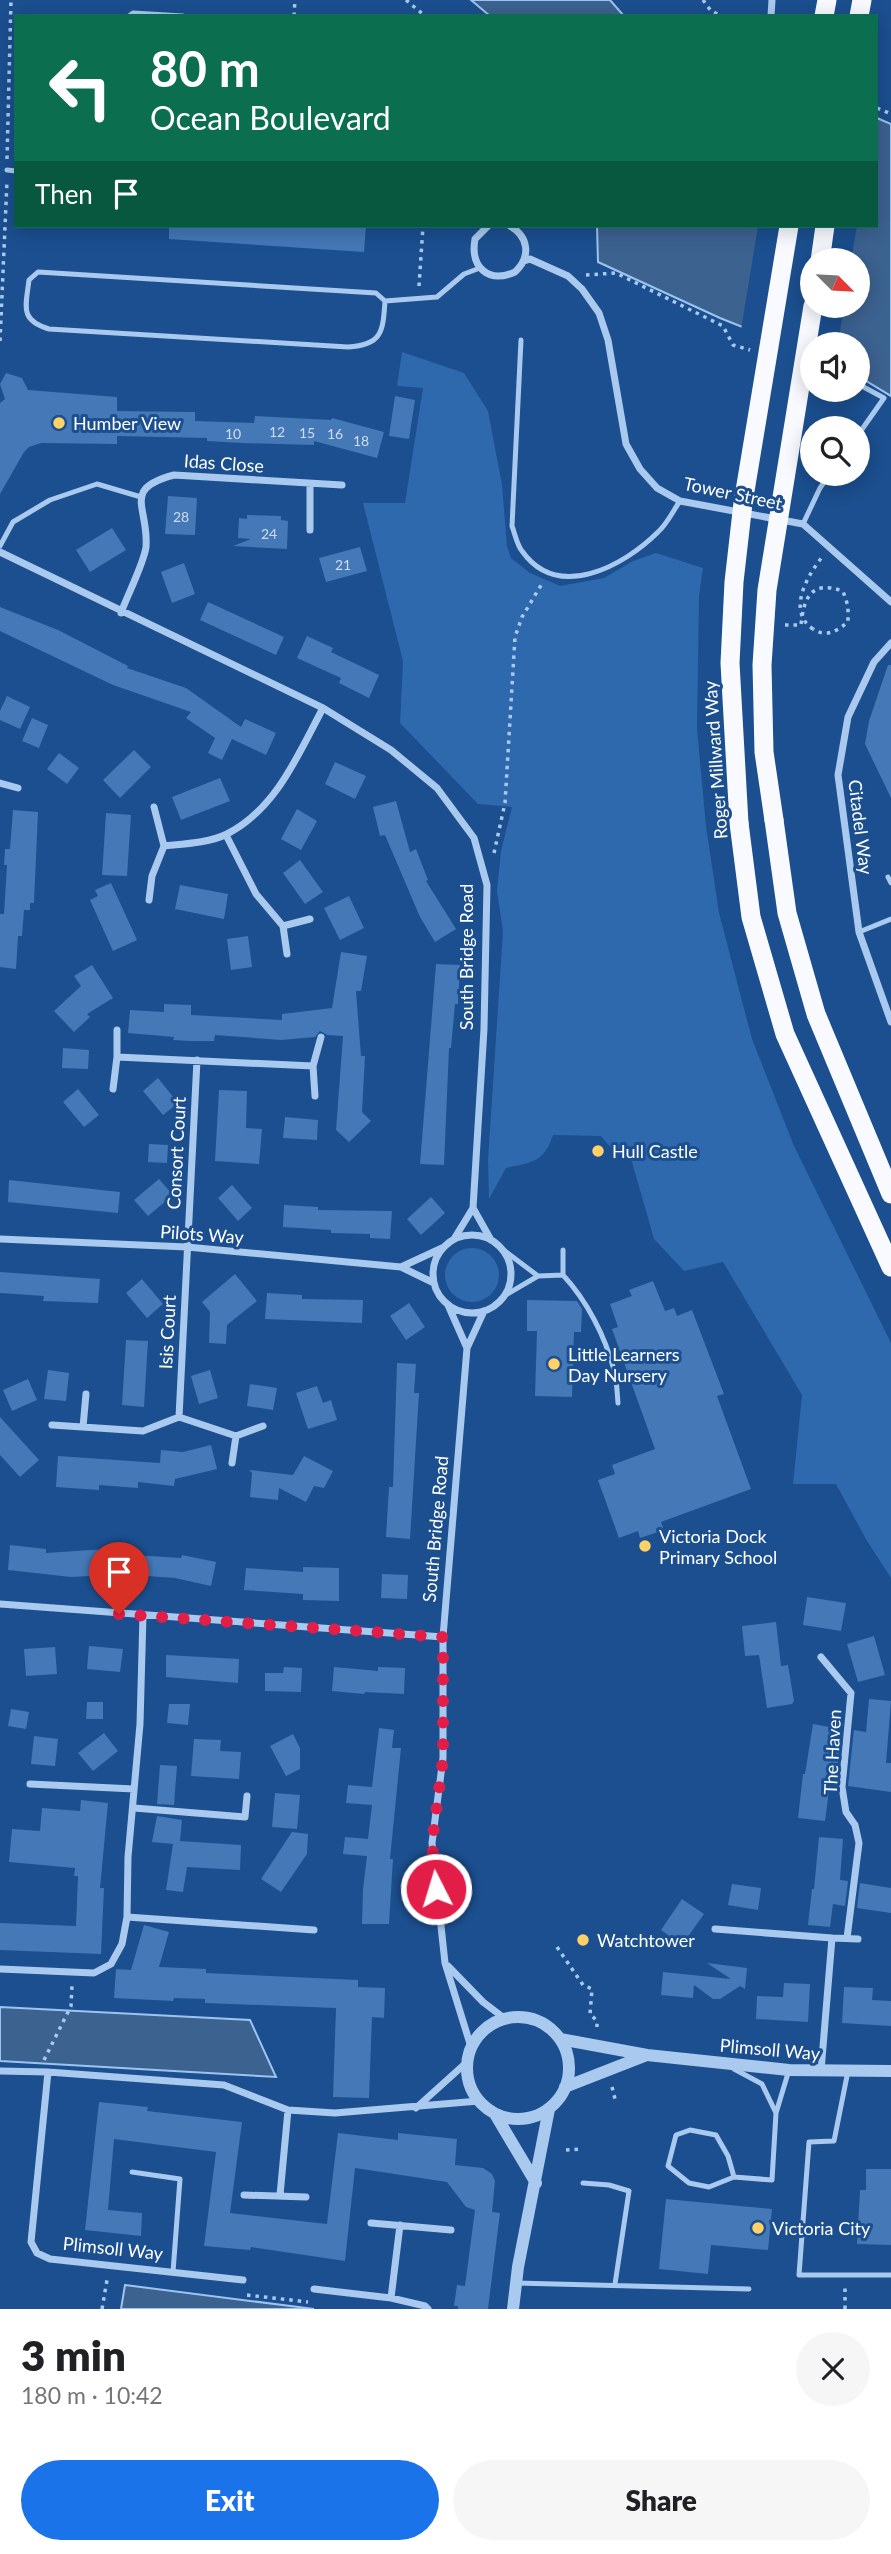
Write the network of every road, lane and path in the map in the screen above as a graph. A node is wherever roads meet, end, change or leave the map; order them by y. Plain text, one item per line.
1 (406, 0) edge
2 (703, 0) edge
3 (132, 14) edge
4 (150, 14) edge
5 (423, 14) edge
6 (718, 14) edge
7 (7, 170) dead end
8 (14, 171) edge
9 (423, 228) edge
10 (486, 228) edge
11 (513, 228) edge
12 (789, 228) edge
13 (825, 228) edge
14 (822, 248) edge
15 (524, 261) junction
16 (480, 268) junction
17 (568, 276) junction
18 (418, 299) junction
19 (385, 301) junction
20 (811, 318) edge
21 (521, 340) dead end
22 (759, 353) dead end
23 (870, 390) edge
24 (870, 418) edge
25 (310, 484) junction
26 (342, 485) dead end
27 (821, 486) edge
28 (141, 498) junction
29 (680, 501) junction
30 (803, 524) junction
31 (310, 530) dead end
32 (0, 546) edge
33 (829, 547) junction
34 (0, 552) edge
35 (548, 574) junction
36 (891, 601) edge
37 (121, 613) junction
38 (765, 624) junction
39 (891, 643) edge
40 (323, 708) junction
41 (0, 783) edge
42 (18, 788) dead end
43 (154, 807) dead end
44 (226, 835) junction
45 (164, 846) junction
46 (488, 885) junction
47 (149, 900) dead end
48 (310, 919) dead end
49 (891, 919) edge
50 (283, 926) junction
51 (859, 932) junction
52 (287, 954) dead end
53 (891, 1022) edge
54 (117, 1030) dead end
55 (321, 1037) dead end
56 (117, 1057) junction
57 (197, 1060) junction
58 (313, 1066) junction
59 (113, 1088) dead end
60 (315, 1096) dead end
61 (891, 1194) edge
62 (473, 1208) junction
63 (0, 1239) edge
64 (454, 1240) junction
65 (491, 1240) junction
66 (187, 1247) junction
67 (443, 1247) junction
68 (501, 1248) junction
69 (563, 1250) dead end
70 (401, 1267) junction
71 (891, 1267) edge
72 (563, 1275) junction
73 (538, 1276) junction
74 (434, 1283) junction
75 (504, 1296) junction
76 (448, 1305) junction
77 (484, 1311) junction
78 (467, 1348) junction
79 (86, 1394) dead end
80 (618, 1403) dead end
81 (179, 1417) junction
82 (52, 1425) dead end
83 (263, 1426) dead end
84 (83, 1427) junction
85 (236, 1436) junction
86 (232, 1463) dead end
87 (0, 1604) edge
88 (143, 1615) junction
89 (443, 1637) junction
90 (821, 1657) dead end
91 (30, 1784) dead end
92 (134, 1789) junction
93 (247, 1796) dead end
94 (134, 1808) junction
95 (127, 1917) junction
96 (715, 1929) dead end
97 (314, 1930) dead end
98 (832, 1938) junction
99 (847, 1938) junction
100 (858, 1939) dead end
101 (557, 1947) dead end
102 (445, 1963) junction
103 (0, 1969) edge
104 (72, 1974) junction
105 (504, 2018) junction
106 (597, 2027) dead end
107 (560, 2039) junction
108 (471, 2046) junction
109 (647, 2055) junction
110 (467, 2062) junction
111 (722, 2063) junction
112 (45, 2069) junction
113 (789, 2070) junction
114 (0, 2071) edge
115 (821, 2071) junction
116 (848, 2071) junction
117 (891, 2071) edge
118 (611, 2081) dead end
119 (565, 2087) junction
120 (615, 2099) dead end
121 (479, 2101) junction
122 (416, 2108) junction
123 (549, 2109) junction
124 (288, 2110) junction
125 (776, 2113) junction
126 (495, 2114) junction
127 (582, 2149) dead end
128 (566, 2150) dead end
129 (132, 2172) dead end
130 (734, 2177) junction
131 (536, 2183) junction
132 (583, 2183) dead end
133 (244, 2195) dead end
134 (280, 2195) junction
135 (306, 2197) dead end
136 (370, 2222) dead end
137 (400, 2225) junction
138 (450, 2230) dead end
139 (173, 2272) junction
140 (891, 2275) edge
141 (845, 2276) junction
142 (108, 2278) dead end
143 (234, 2278) junction
144 (243, 2280) dead end
145 (516, 2283) junction
146 (615, 2284) junction
147 (314, 2289) dead end
148 (749, 2289) dead end
149 (327, 2290) junction
150 (391, 2298) junction
151 (102, 2309) edge
152 (428, 2309) edge
153 (513, 2309) edge
154 (845, 2309) edge

1 - 5 path
2 - 6 path
3 - 4 lane
7 - 8 lane
9 - 18 path
10 - 16 street
11 - 15 street
12 - 71 highway, Roger Millward Way, bridge
13 - 14 highway
15 - 16 street
15 - 17 street, Tower Street
16 - 18 lane
17 - 22 path
17 - 29 street, Tower Street
18 - 19 lane
19 - 19 lane
20 - 38 highway, bridge
21 - 35 lane
23 - 24 lane
25 - 26 street, Idas Close
25 - 28 street, Idas Close
25 - 31 street
27 - 30 lane
28 - 32 lane
28 - 37 street
29 - 30 street, Tower Street
29 - 35 lane
30 - 33 street, Tower Street
33 - 36 street, Tower Street
33 - 38 path, bridge
34 - 37 street, South Bridge Road
35 - 46 path
37 - 40 street, South Bridge Road
38 - 61 highway, bridge
39 - 51 street, Citadel Way
40 - 44 street
40 - 46 street, South Bridge Road
41 - 42 street
43 - 45 street
44 - 45 street
44 - 50 street
45 - 47 street
46 - 62 street, South Bridge Road
48 - 50 street
49 - 51 lane
50 - 52 street
51 - 53 street, Citadel Way
54 - 56 street
55 - 58 street
56 - 57 street
56 - 59 street
57 - 58 street
57 - 66 street, Consort Court
58 - 60 street
62 - 64 street, South Bridge Road
62 - 65 street
63 - 66 street, Pilots Way
64 - 65 street
64 - 67 street
65 - 68 street
66 - 70 street, Pilots Way
66 - 81 street, Isis Court
67 - 70 street
67 - 74 street
68 - 73 lane
68 - 75 street
69 - 72 lane
70 - 74 street, Pilots Way
72 - 73 lane
72 - 80 lane
73 - 75 lane
74 - 76 street
75 - 77 street
76 - 77 street
76 - 78 street, South Bridge Road
77 - 78 street, South Bridge Road
78 - 89 street, South Bridge Road
79 - 84 street
81 - 84 street
81 - 85 street
82 - 84 street
83 - 85 street
85 - 86 street
87 - 88 street
88 - 89 street
88 - 92 street
89 - 102 street, South Bridge Road
90 - 99 street, The Haven
91 - 92 street
92 - 94 street
93 - 94 street
94 - 95 street
95 - 97 street
95 - 104 street
96 - 98 street
98 - 99 street
98 - 115 street
99 - 100 street
101 - 106 path
102 - 105 street
102 - 108 street, South Bridge Road
103 - 104 street
104 - 112 path
105 - 107 street
105 - 108 street
107 - 109 street, Plimsoll Way
107 - 119 street
108 - 110 street
109 - 111 street, Plimsoll Way
109 - 119 street, Plimsoll Way
110 - 121 street
110 - 122 street
111 - 113 street, Plimsoll Way
111 - 125 lane
112 - 114 street
112 - 124 street
112 - 139 street, Plimsoll Way
113 - 115 street, Plimsoll Way
113 - 125 lane
115 - 116 street, Plimsoll Way
116 - 117 street, Plimsoll Way
116 - 141 lane
118 - 120 path
119 - 123 street
121 - 122 street
121 - 126 street
122 - 124 street
123 - 126 street
123 - 131 street
124 - 134 street
125 - 130 lane
126 - 131 street
127 - 128 path
129 - 139 lane
130 - 130 lane
131 - 145 street
132 - 146 lane
133 - 134 street
134 - 135 street
136 - 137 street
137 - 138 street
137 - 150 street
139 - 143 street, Plimsoll Way
140 - 141 lane
141 - 154 path
142 - 151 path
143 - 144 street, Plimsoll Way
143 - 149 path
145 - 146 lane
145 - 153 street
146 - 148 lane
147 - 149 street
149 - 150 street
150 - 152 street

